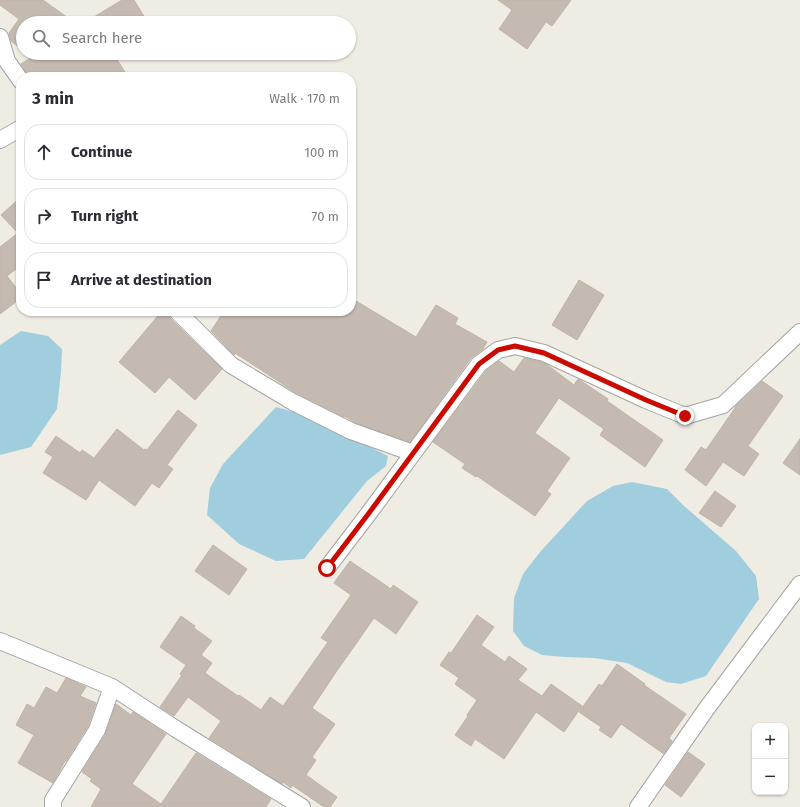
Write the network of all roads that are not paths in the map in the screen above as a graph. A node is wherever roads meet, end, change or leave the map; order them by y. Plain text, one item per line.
1 (0, 37) edge
2 (16, 74) edge
3 (16, 131) edge
4 (0, 140) edge
5 (182, 316) edge
6 (800, 332) edge
7 (413, 453) junction
8 (327, 568) dead end
9 (800, 584) edge
10 (0, 641) edge
11 (112, 688) junction
12 (53, 807) edge
13 (302, 807) edge
14 (638, 807) edge

1 - 2 street
3 - 4 street
5 - 7 street
6 - 7 street
7 - 8 street
9 - 14 street
10 - 11 street
11 - 12 street
11 - 13 street

